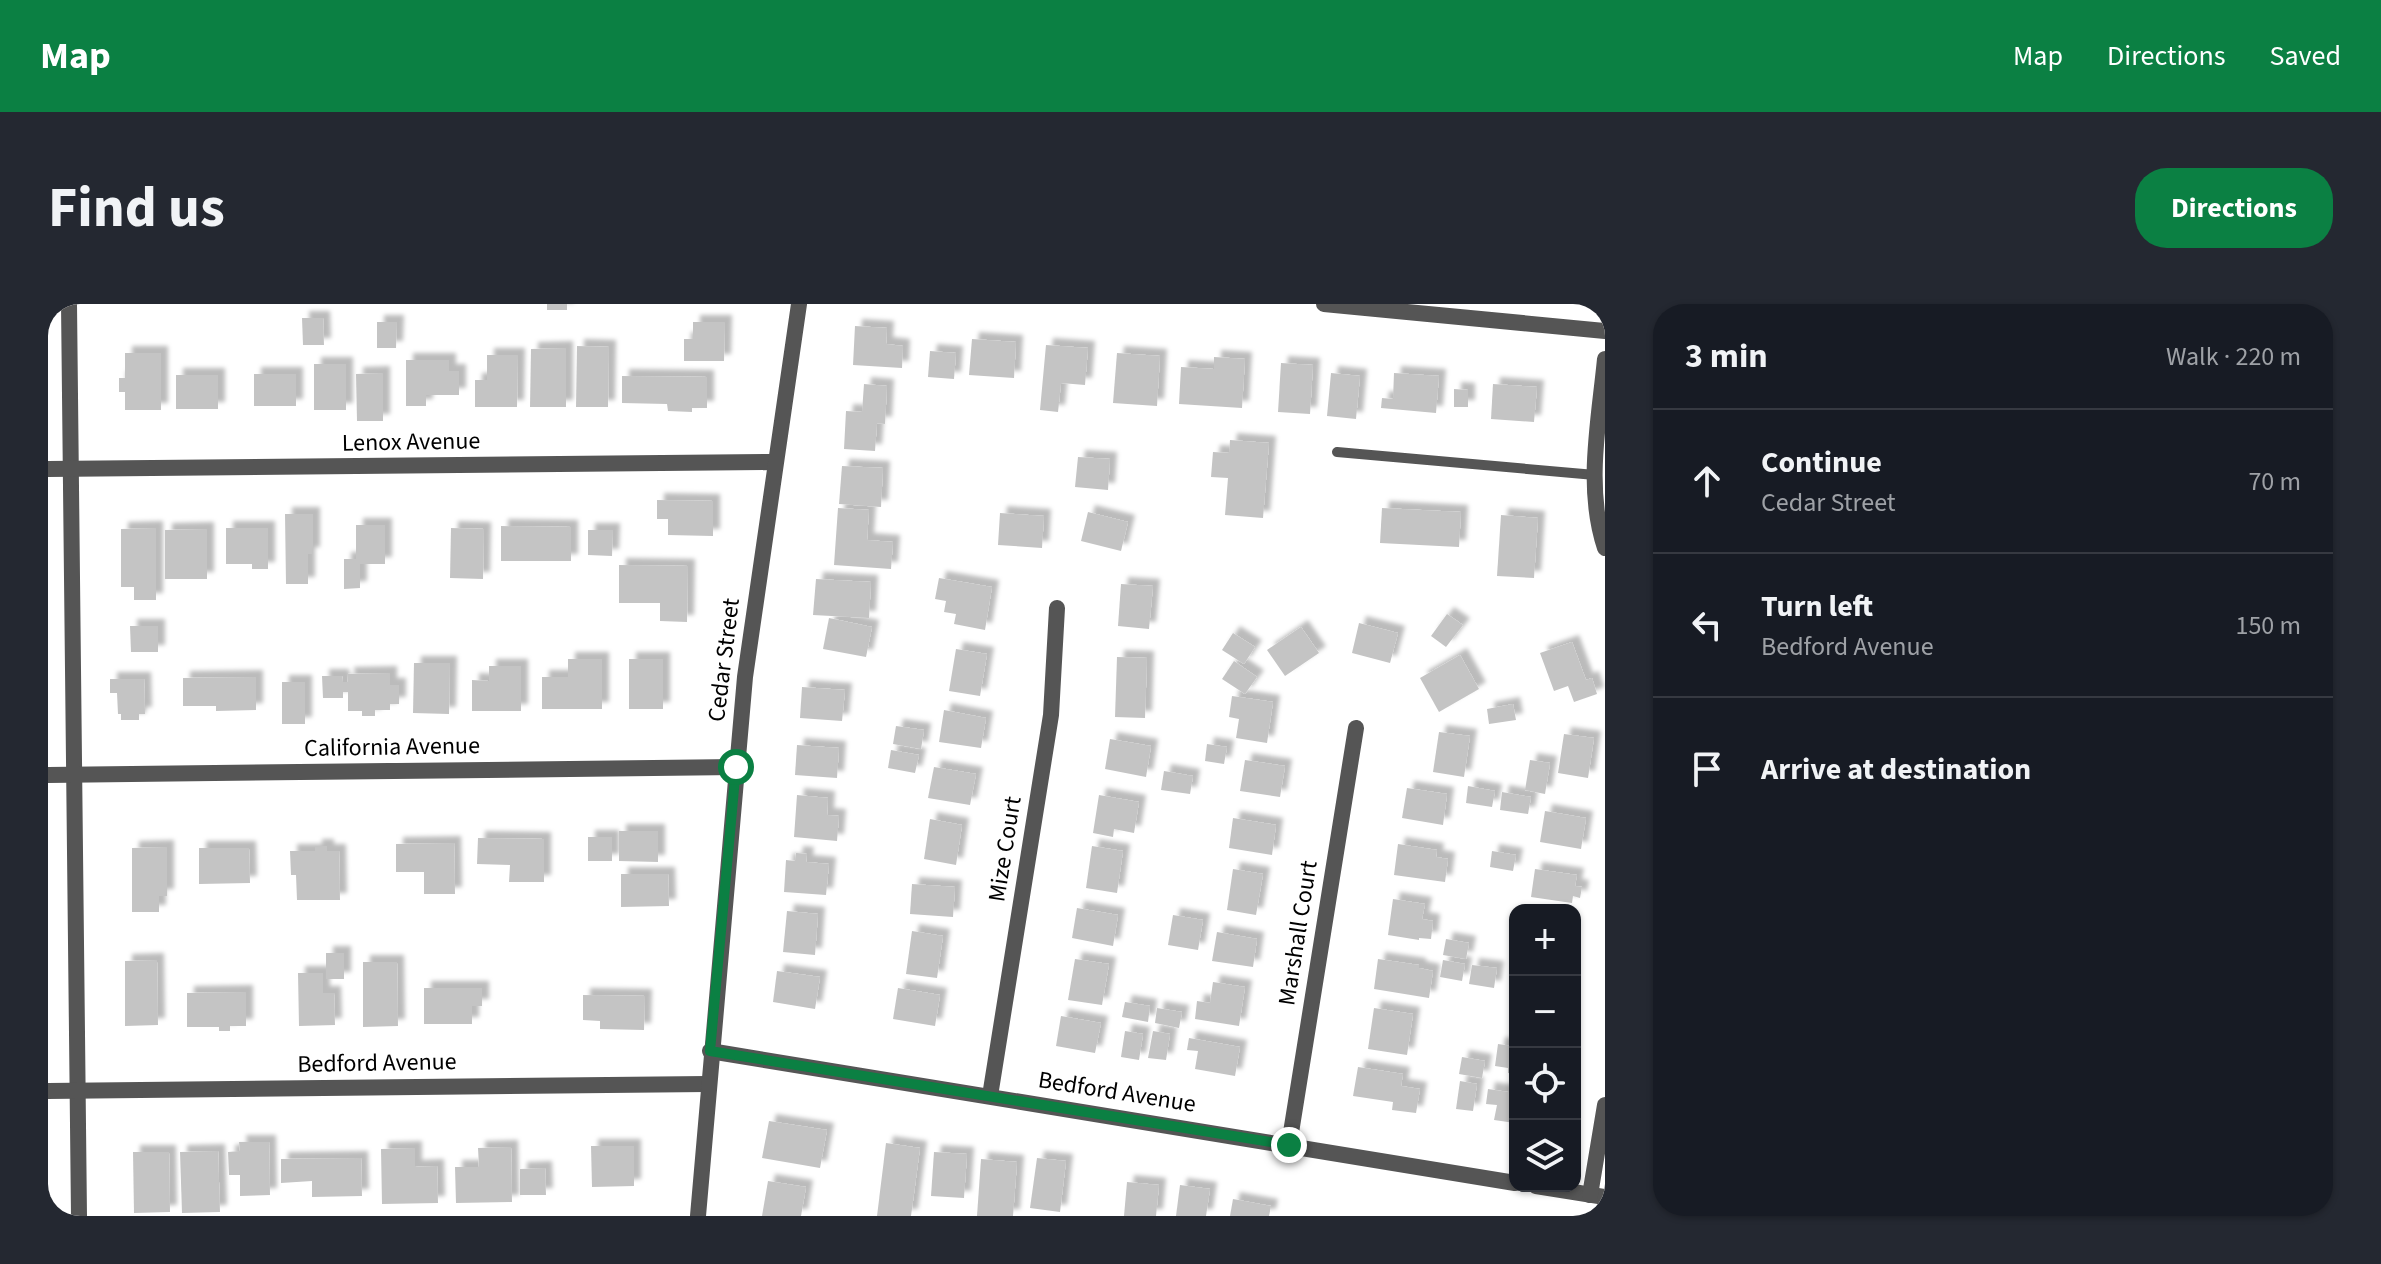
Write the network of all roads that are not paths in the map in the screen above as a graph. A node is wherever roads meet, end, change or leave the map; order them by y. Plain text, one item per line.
1 (69, 304) edge
2 (799, 304) edge
3 (1324, 304) edge
4 (1605, 331) edge
5 (1605, 359) edge
6 (1337, 452) dead end
7 (775, 462) junction
8 (48, 469) edge
9 (70, 469) junction
10 (1595, 475) junction
11 (1605, 548) edge
12 (1057, 608) dead end
13 (1356, 728) dead end
14 (736, 767) junction
15 (74, 774) junction
16 (48, 775) edge
17 (710, 1051) junction
18 (707, 1084) junction
19 (48, 1091) edge
20 (77, 1091) junction
21 (990, 1096) junction
22 (1605, 1105) edge
23 (1289, 1145) junction
24 (1509, 1182) edge
25 (1573, 1192) edge
26 (1598, 1196) edge
27 (79, 1216) edge
28 (698, 1216) edge

1 - 9 street
2 - 7 street, Cedar Street
3 - 4 street
5 - 10 street
6 - 10 lane
7 - 9 street, Lenox Avenue
7 - 14 street, Cedar Street
8 - 9 street, Lenox Avenue
9 - 15 street
10 - 11 street
12 - 21 street, Mize Court
13 - 23 street, Marshall Court
14 - 15 street, California Avenue
14 - 17 street, Cedar Street
15 - 16 street, California Avenue
15 - 20 street
17 - 18 street, Cedar Street
17 - 21 street, Bedford Avenue
18 - 20 street, Bedford Avenue
18 - 28 street, Cedar Street
19 - 20 street, Bedford Avenue
20 - 27 street
21 - 23 street, Bedford Avenue
22 - 26 street
23 - 24 street, Bedford Avenue
25 - 26 street

